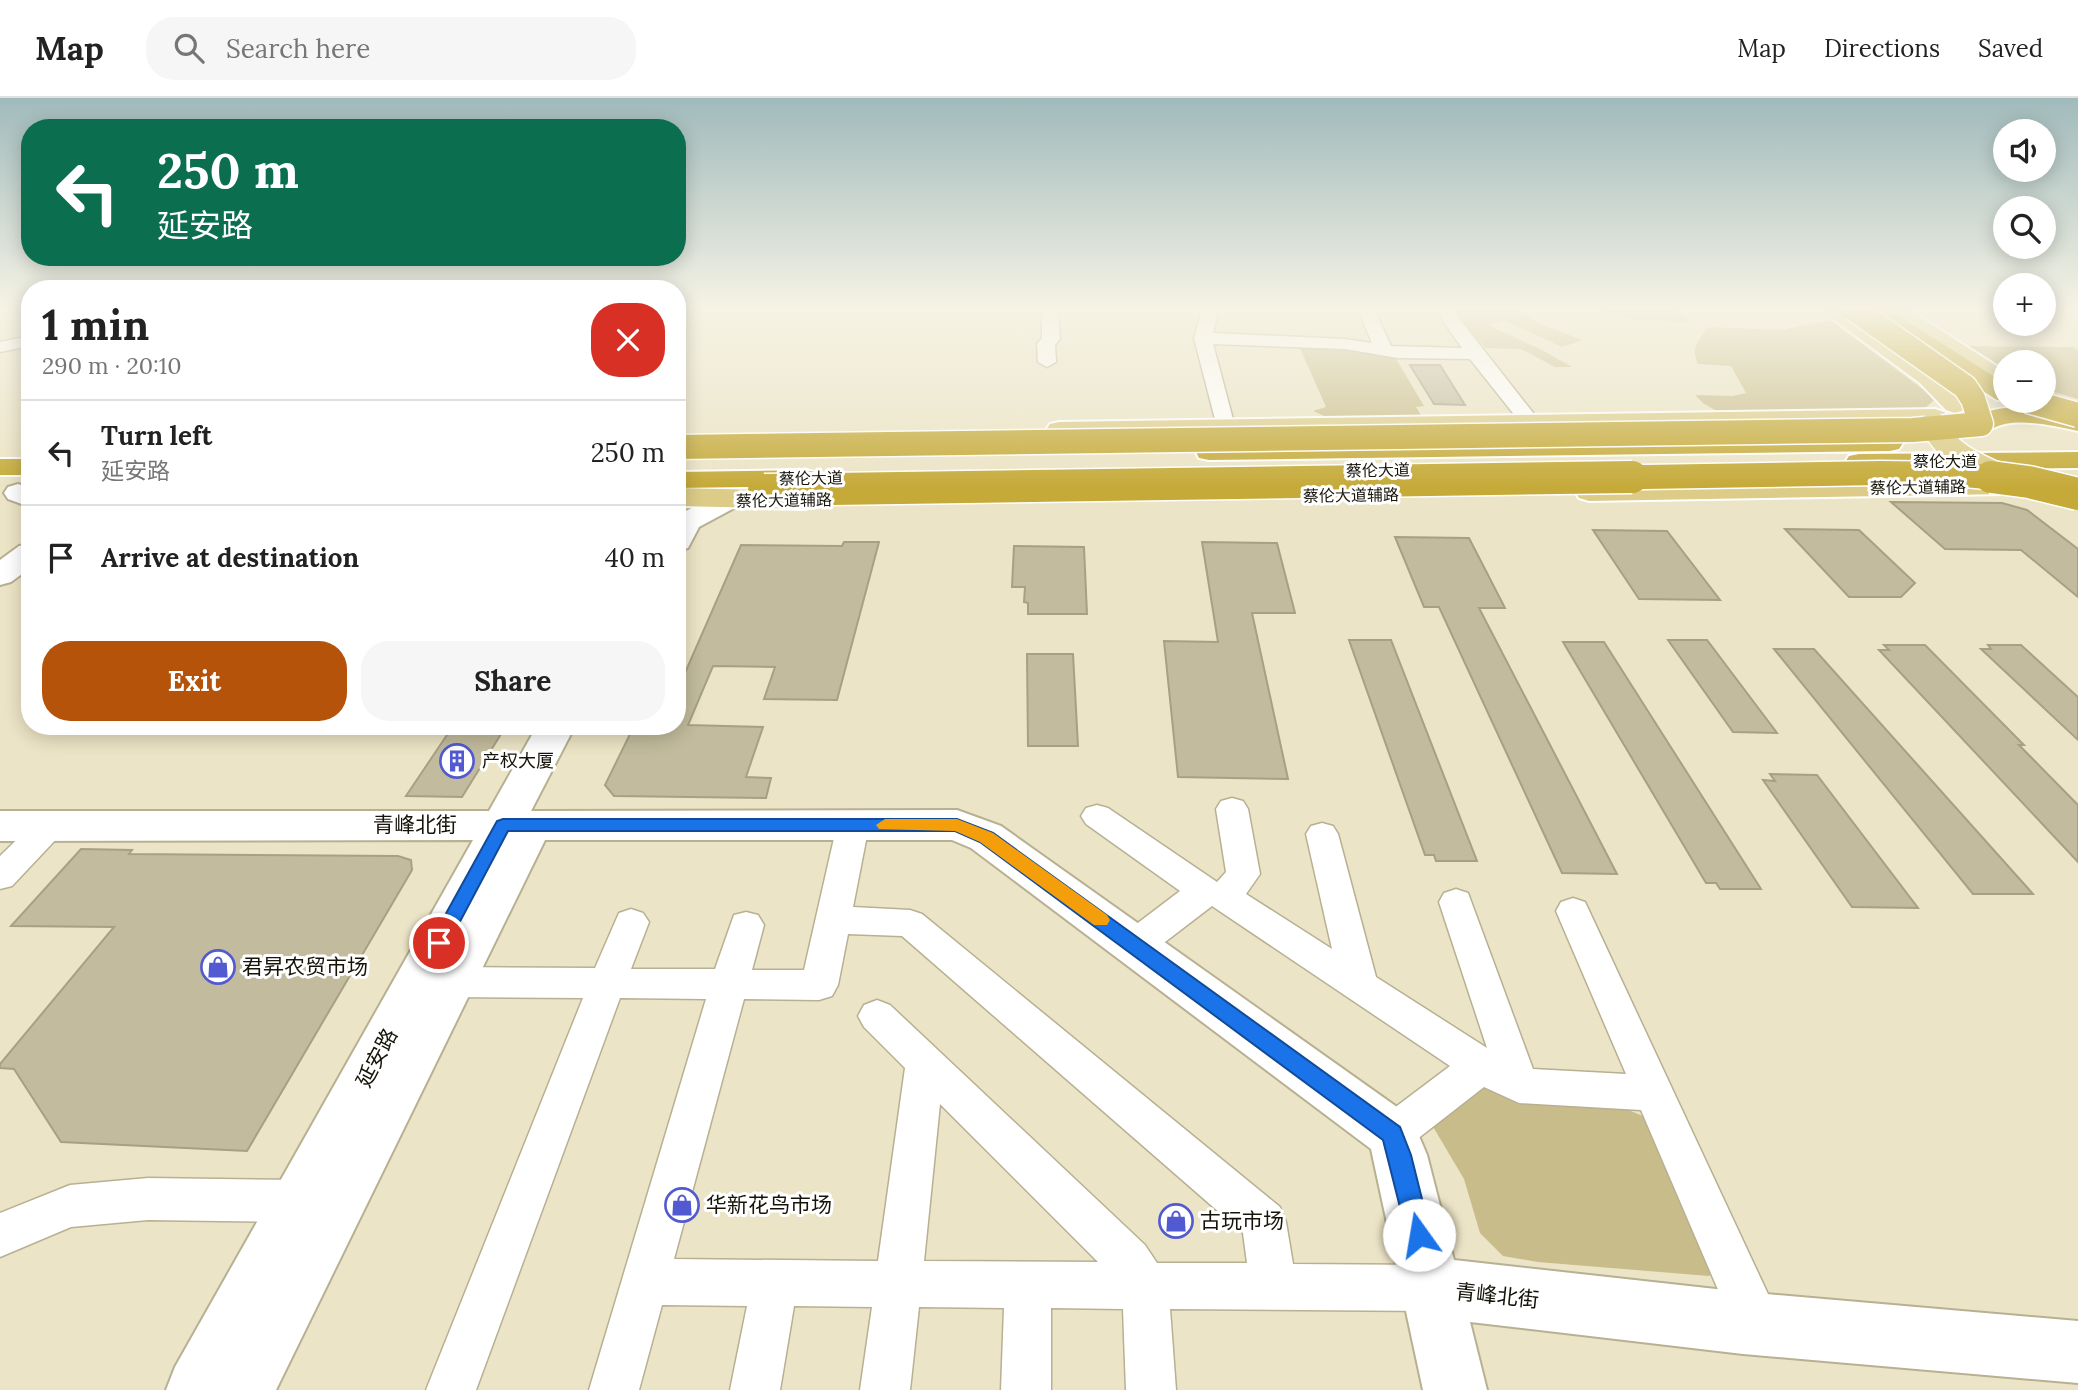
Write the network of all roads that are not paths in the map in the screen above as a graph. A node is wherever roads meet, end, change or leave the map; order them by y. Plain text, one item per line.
1 (1210, 367) edge
2 (1486, 367) edge
3 (1913, 367) edge
4 (1933, 367) edge
5 (1939, 367) edge
6 (1940, 367) edge
7 (2056, 403) edge
8 (1972, 405) edge
9 (2056, 409) edge
10 (2056, 410) edge
11 (2077, 415) edge
12 (1531, 423) junction
13 (1225, 427) junction
14 (686, 436) edge
15 (2078, 444) edge
16 (686, 447) edge
17 (686, 458) edge
18 (2078, 460) edge
19 (0, 467) edge
20 (21, 467) edge
21 (1973, 473) junction
22 (2020, 477) junction
23 (686, 480) edge
24 (686, 494) edge
25 (2078, 494) edge
26 (686, 495) edge
27 (728, 500) junction
28 (686, 524) edge
29 (21, 551) edge
30 (21, 560) edge
31 (0, 566) edge
32 (0, 575) edge
33 (552, 735) edge
34 (577, 735) edge
35 (1232, 808) dead end
36 (1097, 816) dead end
37 (517, 825) junction
38 (853, 825) junction
39 (0, 826) edge
40 (50, 826) junction
41 (1322, 834) dead end
42 (0, 877) edge
43 (1214, 894) junction
44 (1456, 902) dead end
45 (1573, 911) dead end
46 (833, 920) junction
47 (631, 922) dead end
48 (746, 925) dead end
49 (1135, 945) junction
50 (452, 982) junction
51 (607, 983) junction
52 (731, 984) junction
53 (1359, 985) junction
54 (877, 1017) dead end
55 (925, 1063) junction
56 (1483, 1067) junction
57 (1519, 1086) junction
58 (1654, 1093) junction
59 (1392, 1134) junction
60 (300, 1201) junction
61 (0, 1235) edge
62 (645, 1282) junction
63 (775, 1283) junction
64 (898, 1284) junction
65 (1028, 1285) junction
66 (1145, 1286) junction
67 (1273, 1287) junction
68 (1431, 1288) junction
69 (1757, 1324) junction
70 (2078, 1352) edge
71 (198, 1390) edge
72 (242, 1390) edge
73 (451, 1390) edge
74 (614, 1390) edge
75 (754, 1390) edge
76 (885, 1390) edge
77 (1026, 1390) edge
78 (1151, 1390) edge
79 (1455, 1390) edge

1 - 13 street
2 - 12 street
3 - 8 main road
4 - 8 highway
5 - 8 highway, bridge
6 - 8 main road
7 - 11 main road
8 - 11 highway
8 - 12 main road
8 - 16 highway, bridge
8 - 21 highway, bridge
8 - 22 highway
8 - 22 main road, bridge
9 - 11 highway, bridge
10 - 11 highway, bridge
12 - 13 main road
13 - 14 main road
15 - 17 highway, 蔡伦大道
18 - 23 highway, 蔡伦大道
19 - 20 highway
21 - 24 highway, bridge
21 - 25 highway, bridge
22 - 25 main road
22 - 27 main road, 蔡伦大道辅路
26 - 27 main road, 蔡伦大道辅路
27 - 28 street
29 - 31 street
30 - 32 street
33 - 37 street, 延安路
34 - 37 street, 延安路
35 - 43 street
36 - 43 street
37 - 38 street, 青峰北街
37 - 40 street, 青峰北街
37 - 50 street, 延安路
37 - 60 street, 延安路
38 - 46 street
38 - 49 street, 青峰北街
39 - 40 street, 青峰北街
40 - 42 street
41 - 53 street
43 - 49 street
43 - 53 street
44 - 57 street
45 - 58 street
46 - 52 street
46 - 67 street
47 - 51 street
48 - 52 street
49 - 59 street, 青峰北街
50 - 51 street
50 - 72 street, 延安路
51 - 52 street
51 - 73 street
52 - 62 street
53 - 56 street
54 - 55 street
55 - 64 street
55 - 66 street
56 - 57 street
56 - 59 street
57 - 58 street
58 - 69 street
59 - 68 street, 青峰北街
60 - 61 street
60 - 71 street, 延安路
62 - 63 street
62 - 74 street
63 - 64 street
63 - 75 street
64 - 65 street
64 - 76 street
65 - 66 street
65 - 77 street
66 - 67 street
66 - 78 street
67 - 68 street
68 - 69 street, 青峰北街
68 - 79 street
69 - 70 street, 青峰北街

